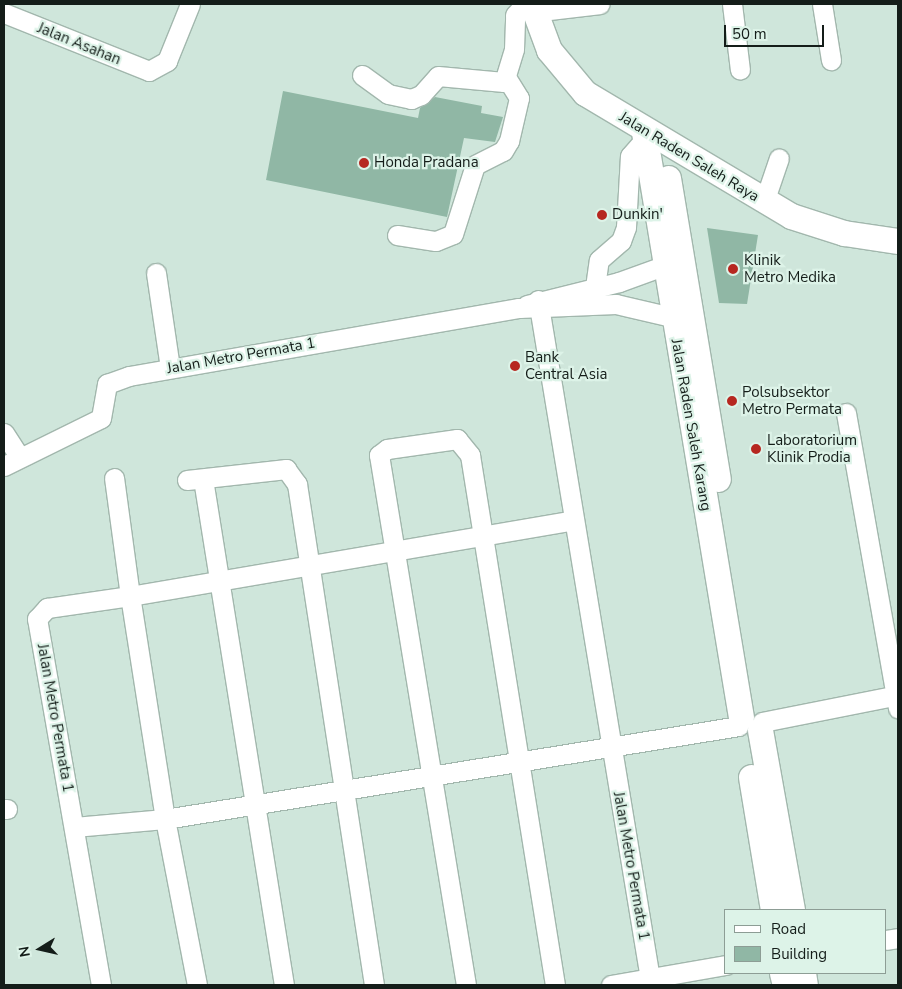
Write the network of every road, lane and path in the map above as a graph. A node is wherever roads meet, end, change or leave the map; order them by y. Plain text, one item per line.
1 (190, 4) edge
2 (600, 4) edge
3 (732, 4) edge
4 (822, 4) edge
5 (530, 7) edge
6 (4, 14) edge
7 (831, 60) dead end
8 (740, 70) dead end
9 (362, 75) dead end
10 (507, 79) junction
11 (651, 138) junction
12 (779, 158) dead end
13 (764, 202) junction
14 (397, 235) dead end
15 (898, 242) edge
16 (672, 262) junction
17 (156, 273) dead end
18 (595, 287) junction
19 (538, 305) junction
20 (681, 316) junction
21 (170, 368) junction
22 (846, 413) dead end
23 (4, 433) edge
24 (11, 461) edge
25 (114, 478) dead end
26 (574, 520) junction
27 (484, 537) junction
28 (394, 551) junction
29 (307, 566) junction
30 (220, 583) junction
31 (130, 596) junction
32 (897, 699) edge
33 (751, 724) junction
34 (611, 746) junction
35 (518, 761) junction
36 (431, 774) junction
37 (343, 789) junction
38 (254, 804) junction
39 (165, 819) junction
40 (74, 827) junction
41 (773, 909) edge
42 (792, 909) edge
43 (724, 965) edge
44 (650, 982) edge
45 (101, 985) edge
46 (197, 985) edge
47 (284, 985) edge
48 (374, 985) edge
49 (466, 985) edge
50 (555, 985) edge
51 (611, 985) edge

1 - 6 street, Jalan Asahan
2 - 5 street
3 - 8 street
4 - 7 street
5 - 10 street
5 - 11 main road, Jalan Raden Saleh Raya
9 - 10 street
10 - 14 street
11 - 13 main road, Jalan Raden Saleh Raya
11 - 16 main road, Jalan Raden Saleh Karang
11 - 18 street
12 - 13 street
13 - 15 main road, Jalan Raden Saleh Raya
16 - 18 street, Jalan Metro Permata 1
16 - 20 main road, Jalan Raden Saleh Karang
17 - 21 street
18 - 19 street, Jalan Metro Permata 1
19 - 20 street, Jalan Metro Permata 1
19 - 21 street, Jalan Metro Permata 1
19 - 26 street, Jalan Metro Permata 1
20 - 33 main road, Jalan Raden Saleh Karang
21 - 24 street, Jalan Metro Permata 1
22 - 32 street
23 - 24 street
25 - 31 street
26 - 27 street, Jalan Metro Permata 1
26 - 34 street, Jalan Metro Permata 1
27 - 28 street, Jalan Metro Permata 1
27 - 28 street
27 - 35 street
28 - 29 street, Jalan Metro Permata 1
28 - 36 street
29 - 30 street, Jalan Metro Permata 1
29 - 30 street
29 - 37 street
30 - 31 street, Jalan Metro Permata 1
30 - 38 street
31 - 39 street
31 - 40 street, Jalan Metro Permata 1
32 - 33 street
33 - 34 street
33 - 41 main road, Jalan Raden Saleh Karang
33 - 42 main road, Jalan Raden Saleh Karang
34 - 35 street
34 - 44 street, Jalan Metro Permata 1
35 - 36 street
35 - 50 street
36 - 37 street
36 - 49 street
37 - 38 street
37 - 48 street
38 - 39 street
38 - 47 street
39 - 40 street
39 - 46 street
40 - 45 street, Jalan Metro Permata 1
43 - 44 street
44 - 51 street

